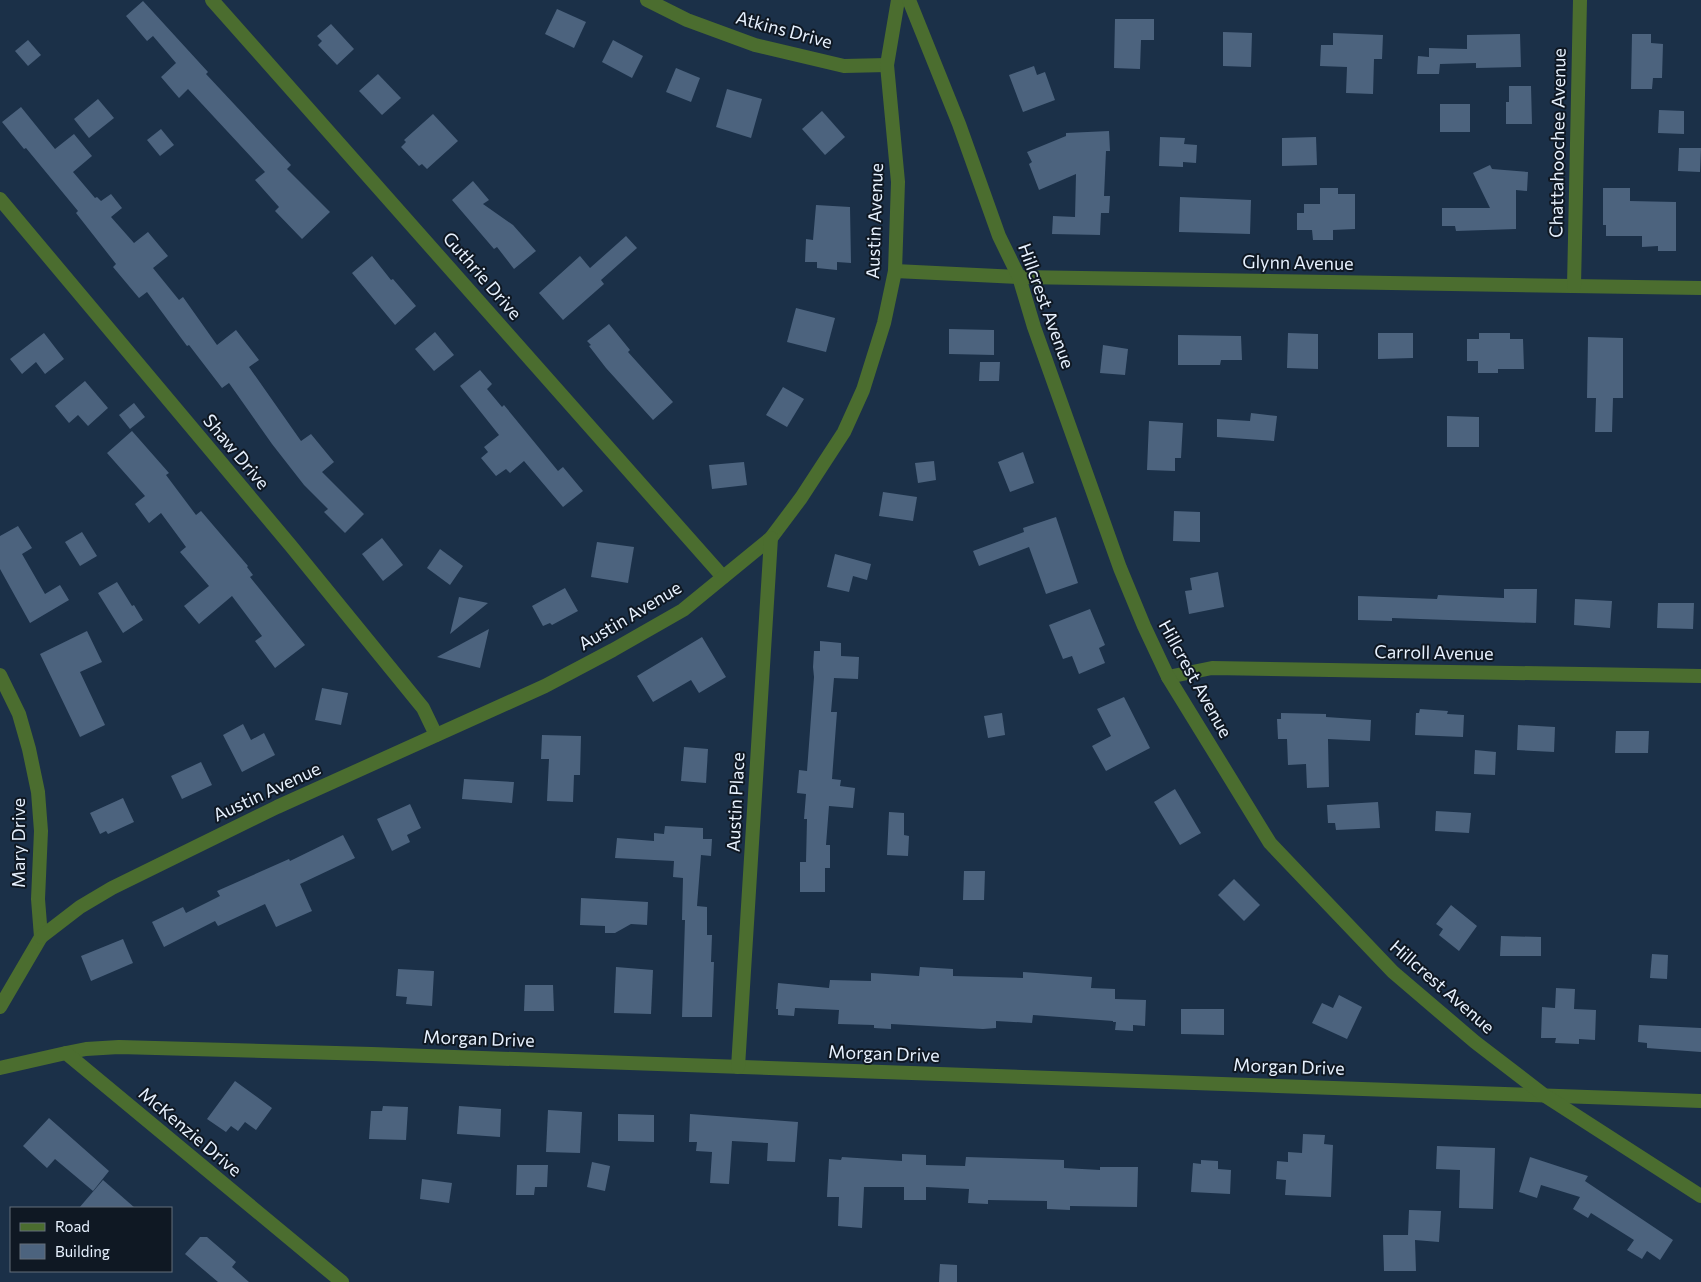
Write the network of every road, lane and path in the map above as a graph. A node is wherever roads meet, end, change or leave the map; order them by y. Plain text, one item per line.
1 (212, 0) edge
2 (647, 0) edge
3 (898, 0) edge
4 (909, 0) edge
5 (1580, 0) edge
6 (887, 65) junction
7 (0, 199) edge
8 (895, 271) junction
9 (1019, 277) junction
10 (1574, 286) junction
11 (1701, 288) edge
12 (771, 538) junction
13 (723, 577) junction
14 (0, 675) edge
15 (1701, 676) edge
16 (1168, 677) junction
17 (436, 735) junction
18 (41, 937) junction
19 (0, 1007) edge
20 (66, 1053) junction
21 (738, 1067) junction
22 (0, 1068) edge
23 (1544, 1095) junction
24 (1701, 1101) edge
25 (1701, 1196) edge
26 (342, 1282) edge

1 - 13 street, Guthrie Drive
2 - 6 street, Atkins Drive
3 - 6 street, Austin Avenue
4 - 9 street, Hillcrest Avenue
5 - 10 street, Chattahoochee Avenue
6 - 8 street, Austin Avenue
7 - 17 street, Shaw Drive
8 - 9 street, Glynn Avenue
8 - 12 street, Austin Avenue
9 - 10 street, Glynn Avenue
9 - 16 street, Hillcrest Avenue
10 - 11 street, Glynn Avenue
12 - 13 street, Austin Avenue
12 - 21 street, Austin Place
13 - 17 street, Austin Avenue
14 - 18 street, Mary Drive
15 - 16 street, Carroll Avenue
16 - 23 street, Hillcrest Avenue
17 - 18 street, Austin Avenue
18 - 19 street
20 - 21 street, Morgan Drive
20 - 22 street
20 - 26 street, McKenzie Drive
21 - 23 street, Morgan Drive
23 - 24 street, Morgan Drive
23 - 25 street, Hillcrest Avenue

